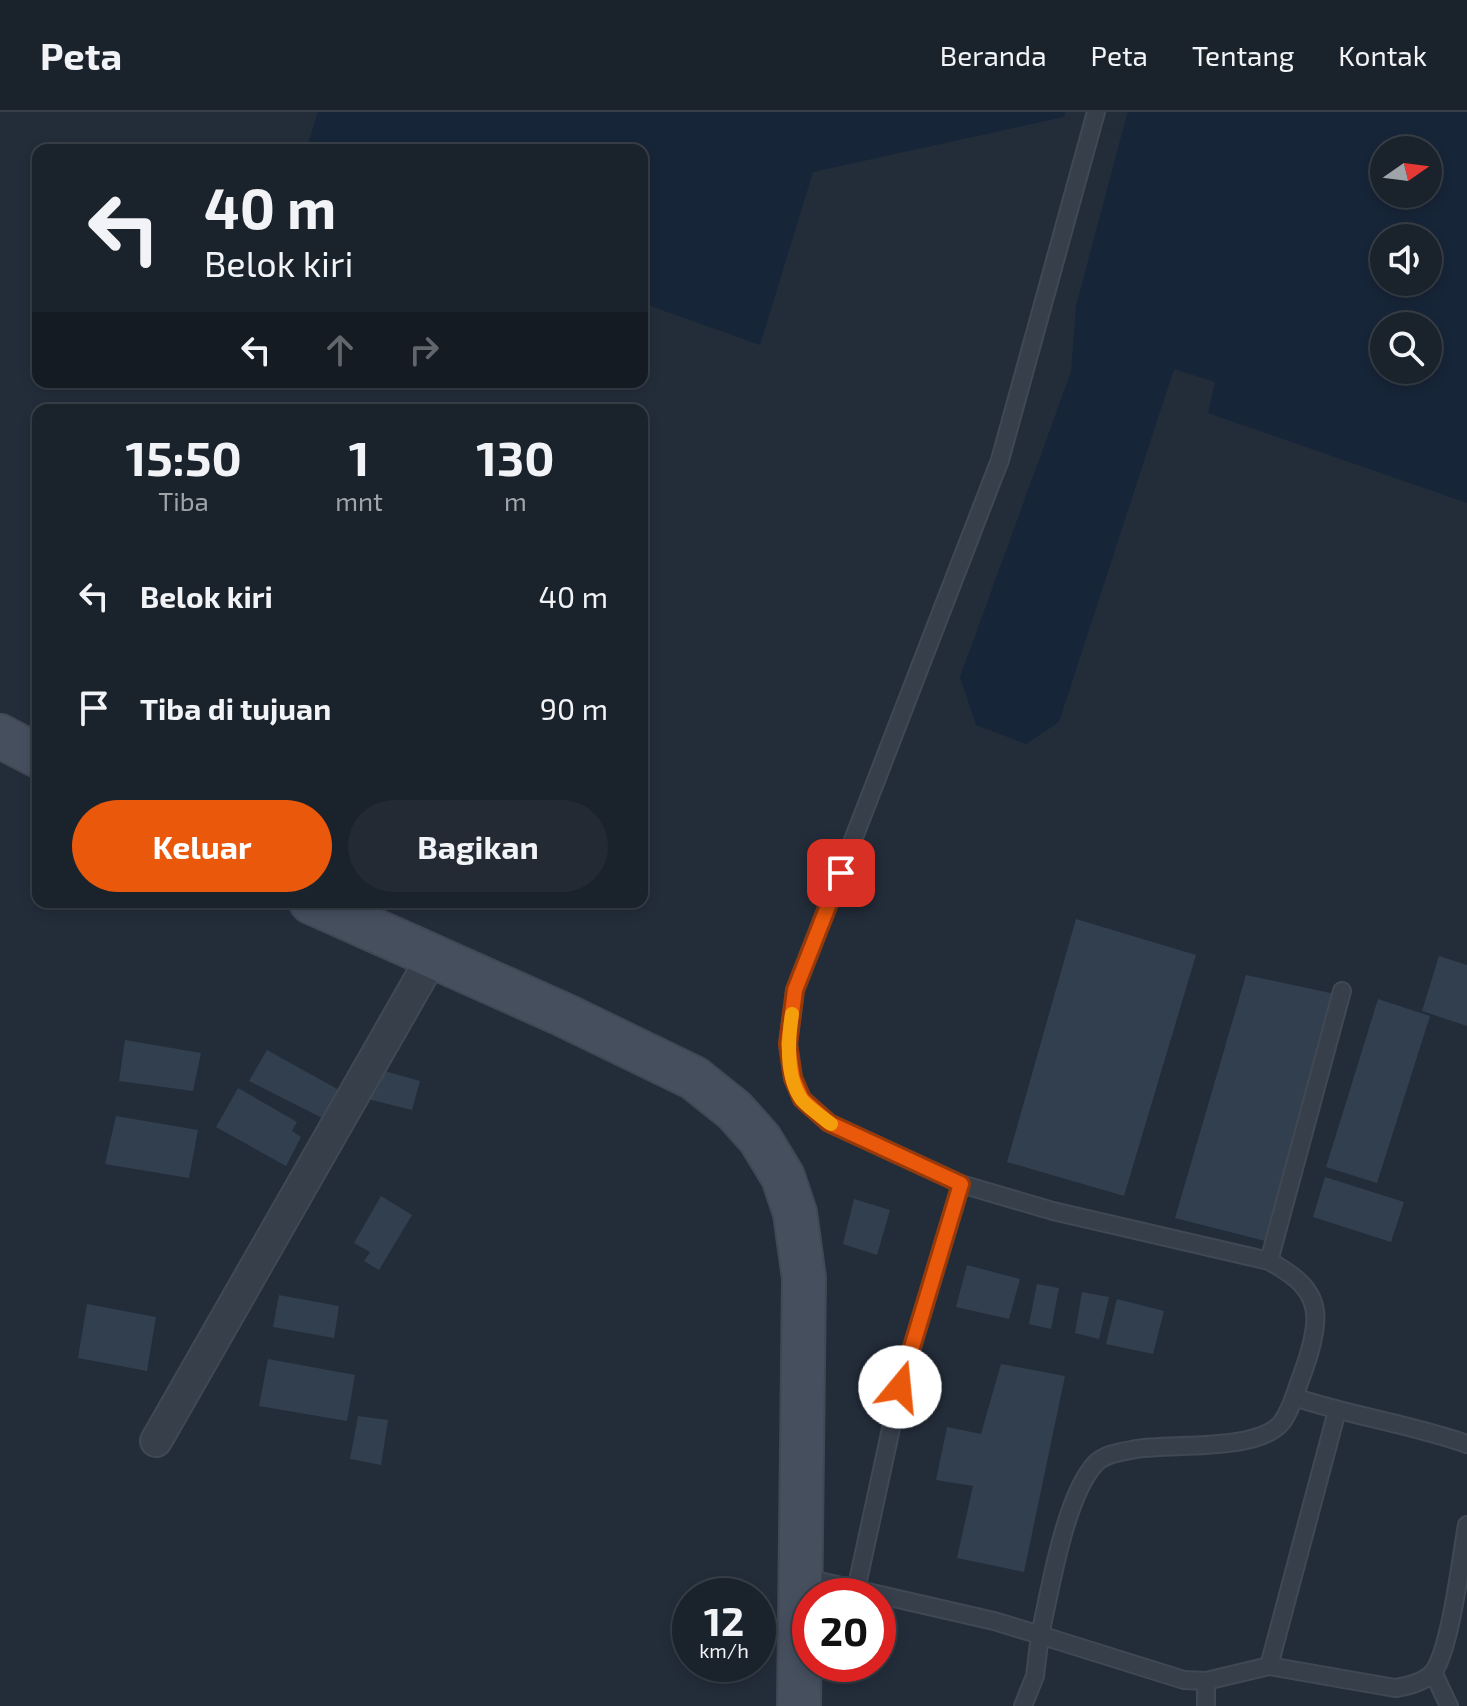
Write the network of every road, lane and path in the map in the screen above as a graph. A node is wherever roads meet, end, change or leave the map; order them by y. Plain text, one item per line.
1 (1096, 112) edge
2 (0, 736) edge
3 (32, 753) edge
4 (325, 908) edge
5 (433, 956) junction
6 (1342, 991) dead end
7 (961, 1184) junction
8 (1269, 1261) junction
9 (1294, 1397) junction
10 (1337, 1411) junction
11 (156, 1441) dead end
12 (1467, 1444) edge
13 (1467, 1525) edge
14 (1463, 1569) edge
15 (799, 1577) junction
16 (803, 1578) edge
17 (859, 1578) edge
18 (896, 1599) edge
19 (1040, 1635) junction
20 (1269, 1666) junction
21 (1433, 1672) junction
22 (1206, 1681) junction
23 (799, 1706) edge
24 (1023, 1706) edge
25 (1206, 1706) edge
26 (1449, 1706) edge

1 - 7 lane
2 - 3 main road
4 - 5 main road
5 - 11 street
5 - 15 main road
6 - 8 lane
7 - 8 lane
7 - 17 lane
8 - 9 lane
9 - 10 lane
9 - 19 lane
10 - 12 lane
10 - 20 lane
13 - 14 lane
14 - 21 lane
15 - 16 lane
15 - 23 main road
18 - 19 lane
19 - 22 lane
19 - 24 lane
20 - 21 lane
20 - 22 lane
21 - 26 lane
22 - 25 lane

